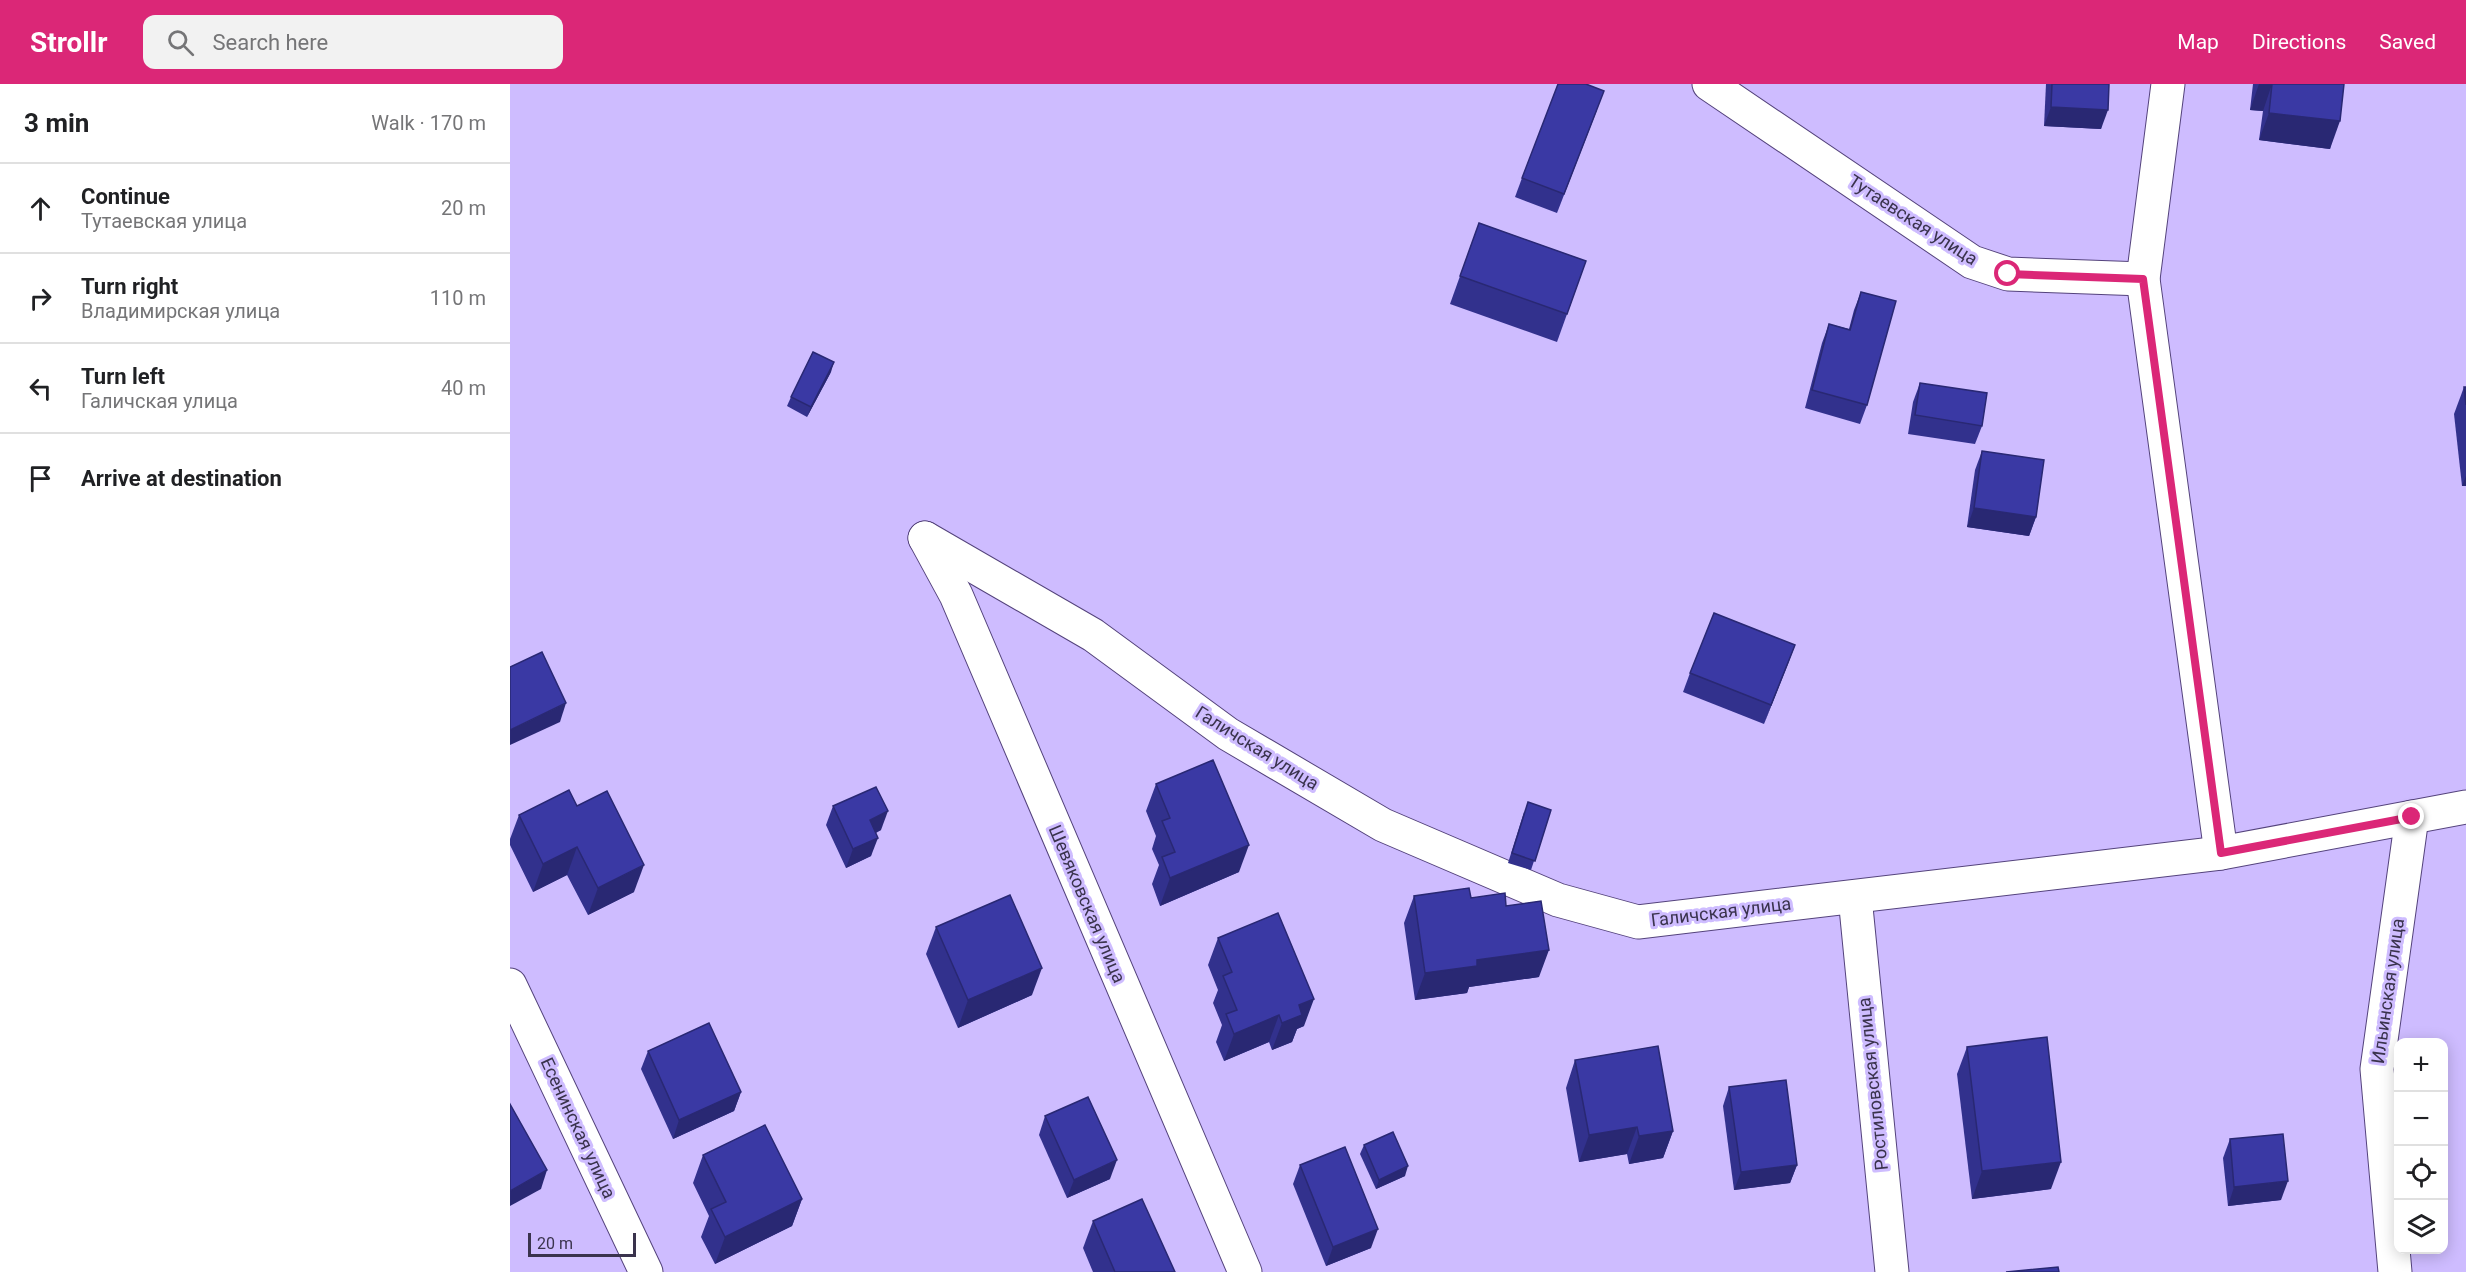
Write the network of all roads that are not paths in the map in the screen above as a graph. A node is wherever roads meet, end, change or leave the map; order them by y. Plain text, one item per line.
1 (1709, 84) edge
2 (2168, 84) edge
3 (2143, 279) junction
4 (925, 538) joint
5 (2466, 807) edge
6 (2412, 817) junction
7 (2221, 853) junction
8 (1855, 897) junction
9 (510, 985) edge
10 (646, 1272) edge
11 (1245, 1272) edge
12 (1892, 1272) edge
13 (2395, 1272) edge

1 - 3 street, Тутаевская улица
2 - 3 street
3 - 7 street
4 - 8 street, Галичская улица
4 - 11 street, Шевяковская улица
5 - 6 street, Галичская улица
6 - 7 street, Галичская улица
6 - 13 street, Ильинская улица
7 - 8 street, Галичская улица
8 - 12 street, Ростиловская улица
9 - 10 street, Есенинская улица

